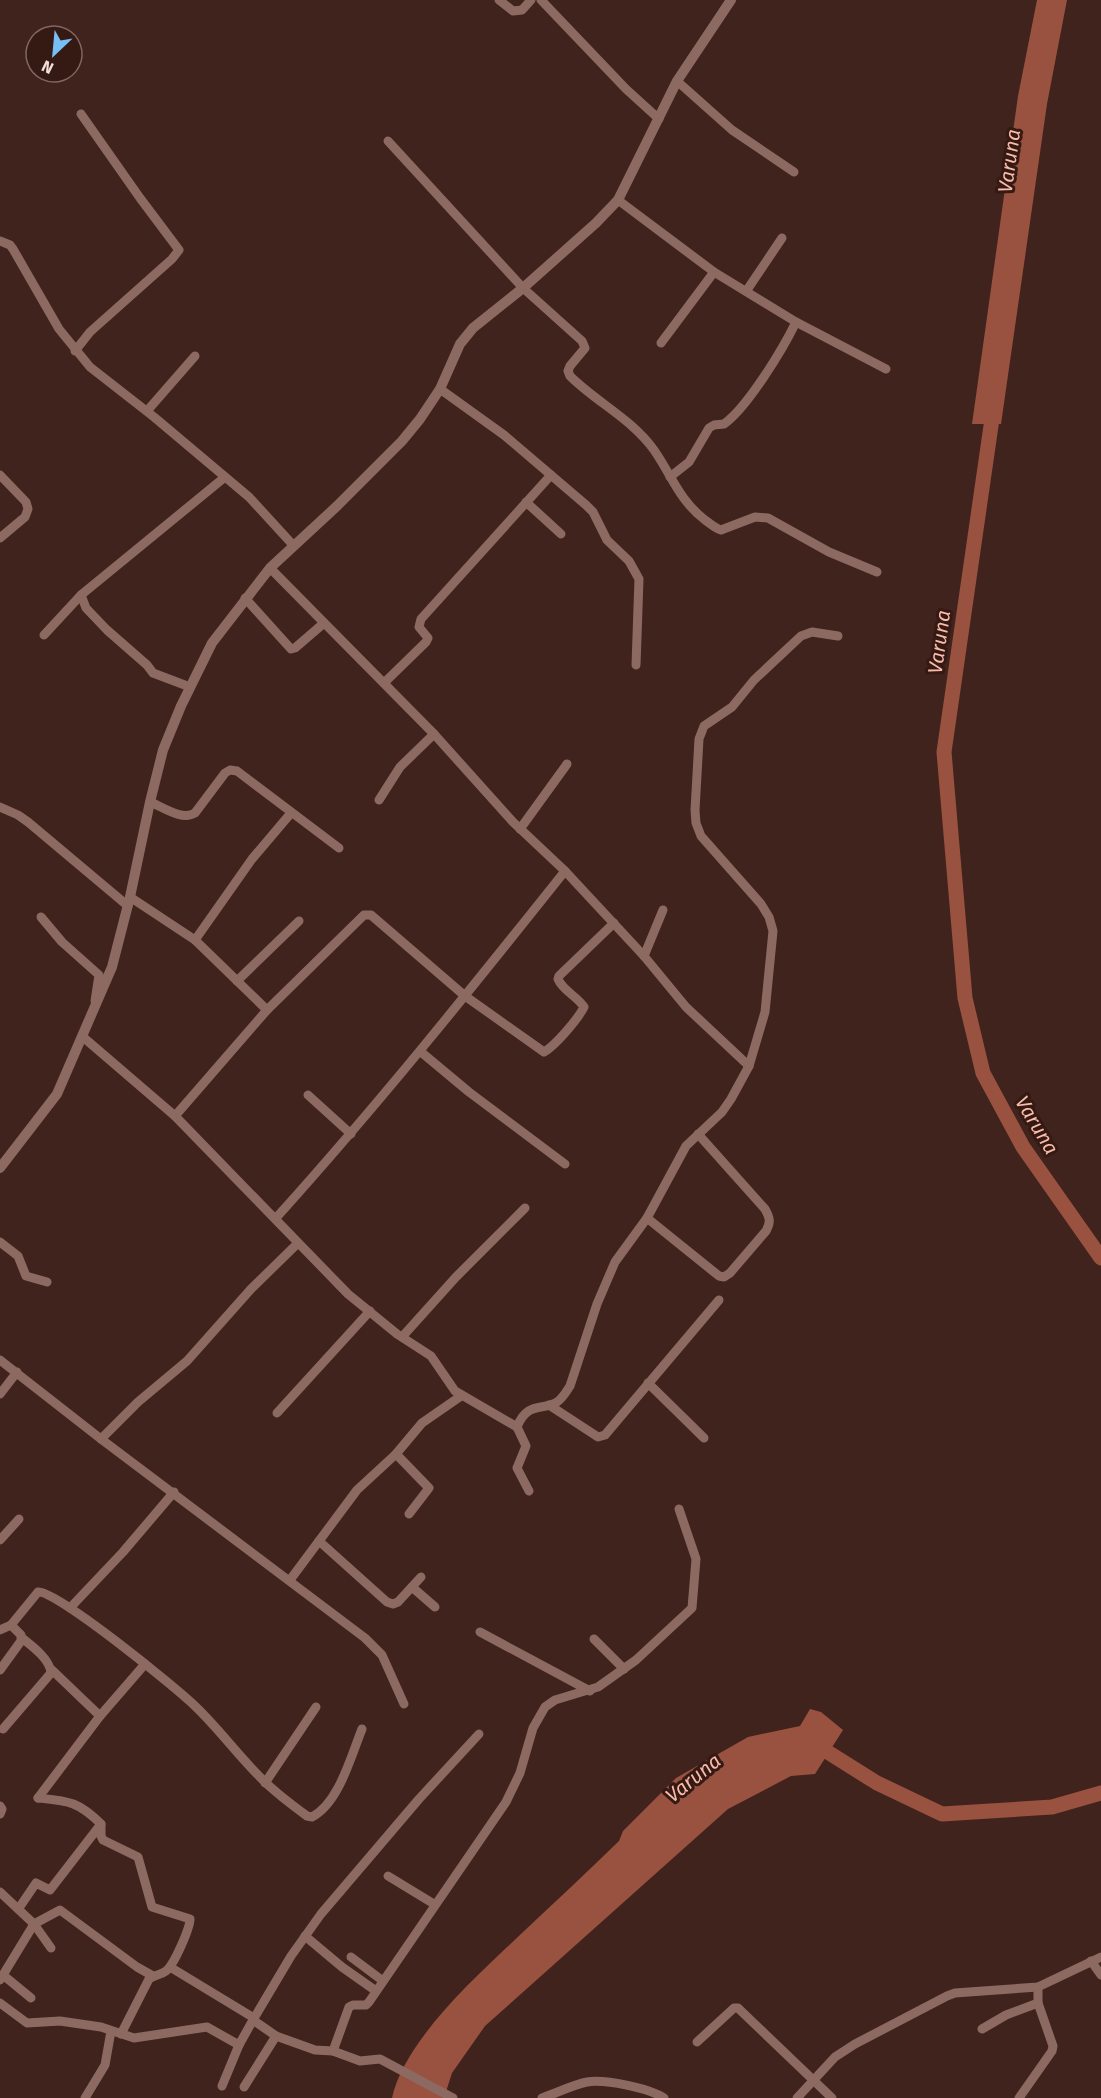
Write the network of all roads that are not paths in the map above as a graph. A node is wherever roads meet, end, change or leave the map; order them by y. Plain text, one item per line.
1 (499, 0) edge
2 (531, 0) edge
3 (541, 0) edge
4 (731, 0) edge
5 (677, 81) junction
6 (81, 114) dead end
7 (659, 119) junction
8 (388, 141) dead end
9 (794, 172) dead end
10 (618, 200) junction
11 (782, 238) dead end
12 (0, 241) edge
13 (714, 272) junction
14 (523, 288) junction
15 (747, 290) junction
16 (796, 322) junction
17 (661, 343) dead end
18 (75, 351) junction
19 (195, 356) dead end
20 (886, 369) dead end
21 (440, 388) junction
22 (147, 411) junction
23 (0, 475) edge
24 (551, 475) junction
25 (225, 477) junction
26 (670, 477) junction
27 (526, 502) junction
28 (561, 534) dead end
29 (0, 538) edge
30 (293, 544) junction
31 (270, 567) junction
32 (877, 572) dead end
33 (81, 595) junction
34 (245, 598) junction
35 (324, 623) junction
36 (44, 635) dead end
37 (838, 636) dead end
38 (636, 665) dead end
39 (384, 683) junction
40 (190, 687) junction
41 (434, 734) junction
42 (567, 764) dead end
43 (379, 800) dead end
44 (150, 802) junction
45 (0, 807) edge
46 (291, 813) junction
47 (520, 829) junction
48 (339, 848) dead end
49 (565, 871) junction
50 (129, 901) junction
51 (663, 910) dead end
52 (41, 917) dead end
53 (299, 921) dead end
54 (614, 923) junction
55 (195, 940) junction
56 (644, 956) junction
57 (237, 981) junction
58 (465, 996) junction
59 (94, 1009) junction
60 (267, 1010) junction
61 (83, 1037) junction
62 (421, 1052) junction
63 (749, 1066) junction
64 (308, 1095) dead end
65 (176, 1116) junction
66 (351, 1134) junction
67 (698, 1134) junction
68 (564, 1164) dead end
69 (0, 1168) edge
70 (525, 1208) dead end
71 (276, 1218) junction
72 (647, 1218) junction
73 (0, 1242) edge
74 (298, 1243) junction
75 (47, 1282) dead end
76 (719, 1300) dead end
77 (370, 1311) junction
78 (402, 1337) junction
79 (0, 1360) edge
80 (17, 1372) junction
81 (648, 1383) junction
82 (0, 1394) edge
83 (461, 1396) junction
84 (549, 1405) junction
85 (277, 1413) dead end
86 (517, 1427) junction
87 (101, 1438) junction
88 (704, 1438) dead end
89 (396, 1454) junction
90 (529, 1491) dead end
91 (174, 1492) junction
92 (679, 1509) dead end
93 (409, 1514) dead end
94 (19, 1519) dead end
95 (0, 1540) edge
96 (319, 1541) junction
97 (421, 1577) dead end
98 (290, 1580) junction
99 (412, 1587) junction
100 (435, 1607) dead end
101 (70, 1608) junction
102 (11, 1625) junction
103 (0, 1630) edge
104 (480, 1632) dead end
105 (22, 1638) junction
106 (594, 1639) dead end
107 (146, 1664) junction
108 (624, 1669) junction
109 (0, 1670) edge
110 (52, 1670) junction
111 (590, 1691) junction
112 (404, 1704) dead end
113 (316, 1707) dead end
114 (100, 1716) junction
115 (3, 1729) dead end
116 (362, 1729) dead end
117 (479, 1734) dead end
118 (265, 1782) junction
119 (0, 1806) edge
120 (0, 1814) edge
121 (101, 1824) junction
122 (388, 1876) dead end
123 (0, 1892) edge
124 (434, 1904) junction
125 (18, 1908) junction
126 (34, 1924) junction
127 (305, 1936) junction
128 (51, 1948) dead end
129 (1101, 1957) edge
130 (351, 1958) dead end
131 (1091, 1961) junction
132 (170, 1967) junction
133 (1101, 1975) edge
134 (153, 1976) junction
135 (1, 1977) edge
136 (383, 1981) junction
137 (1038, 1987) junction
138 (376, 1991) junction
139 (31, 1998) dead end
140 (0, 2003) edge
141 (1038, 2003) junction
142 (253, 2019) junction
143 (982, 2029) dead end
144 (116, 2033) junction
145 (276, 2036) junction
146 (697, 2042) dead end
147 (238, 2045) junction
148 (333, 2051) junction
149 (813, 2079) junction
150 (222, 2086) dead end
151 (244, 2087) dead end
152 (449, 2096) edge
153 (85, 2098) edge
154 (542, 2098) edge
155 (663, 2098) edge
156 (797, 2098) edge
157 (832, 2098) edge
158 (1019, 2098) edge

1 - 2 street
3 - 7 street
4 - 5 street
5 - 7 street
5 - 9 street
6 - 18 street
7 - 10 street
8 - 14 street
10 - 13 street
10 - 14 street
11 - 15 street
12 - 18 street
13 - 15 street
13 - 17 street
14 - 21 street
14 - 26 street
15 - 16 street
16 - 20 street
16 - 26 street
18 - 22 street
19 - 22 street
21 - 24 street
21 - 30 street
22 - 25 street
23 - 29 street
24 - 27 street
24 - 38 street
25 - 30 street
25 - 33 street
26 - 32 street
27 - 28 street
27 - 39 street
30 - 31 street
31 - 34 street
31 - 35 street
33 - 36 street
33 - 40 street
34 - 35 street
34 - 40 street
35 - 39 street
37 - 63 street
39 - 41 street
40 - 44 street
41 - 43 street
41 - 47 street
42 - 47 street
44 - 46 street
44 - 50 street
45 - 50 street
46 - 48 street
46 - 55 street
47 - 49 street
49 - 54 street
49 - 58 street
50 - 55 street
50 - 59 street
51 - 56 street
52 - 59 street
53 - 57 street
54 - 56 street
54 - 58 street
55 - 57 street
56 - 63 street
57 - 60 street
58 - 60 street
58 - 62 street
59 - 61 street
60 - 65 street
61 - 65 street
61 - 69 street
62 - 66 street
62 - 68 street
63 - 67 street
64 - 66 street
65 - 71 street
66 - 71 street
67 - 72 street
67 - 72 street
70 - 78 street
71 - 74 street
72 - 84 street
73 - 75 street
74 - 77 street
74 - 87 street
76 - 81 street
77 - 78 street
77 - 85 street
78 - 83 street
79 - 80 street
80 - 82 street
80 - 87 street
81 - 84 street
81 - 88 street
83 - 86 street
83 - 89 street
84 - 86 street
86 - 90 street
87 - 91 street
89 - 93 street
89 - 96 street
91 - 98 street
91 - 101 street
92 - 108 street
94 - 95 street
96 - 98 street
96 - 99 street
97 - 99 street
98 - 112 street
99 - 100 street
101 - 102 street
101 - 107 street
102 - 103 street
102 - 105 street
104 - 111 street
105 - 109 street
105 - 110 street
106 - 108 street
107 - 114 street
107 - 118 street
108 - 111 street
110 - 114 street
110 - 115 street
111 - 124 street
113 - 118 street
114 - 121 street
116 - 118 street
117 - 127 street
119 - 120 street
121 - 125 street
121 - 132 street
122 - 124 street
123 - 125 street
124 - 136 street
125 - 126 street
126 - 128 street
126 - 134 street
126 - 135 street
127 - 138 street
127 - 142 street
129 - 131 street
130 - 136 street
131 - 133 street
131 - 137 street
132 - 134 street
132 - 142 street
134 - 144 street
135 - 139 street
136 - 138 street
137 - 141 street
137 - 149 street
138 - 148 street
140 - 144 street
141 - 143 street
141 - 158 street
142 - 145 street
142 - 147 street
144 - 147 street
144 - 153 street
145 - 148 street
145 - 151 street
146 - 149 street
147 - 150 street
148 - 152 street
149 - 156 street
149 - 157 street
154 - 155 street

